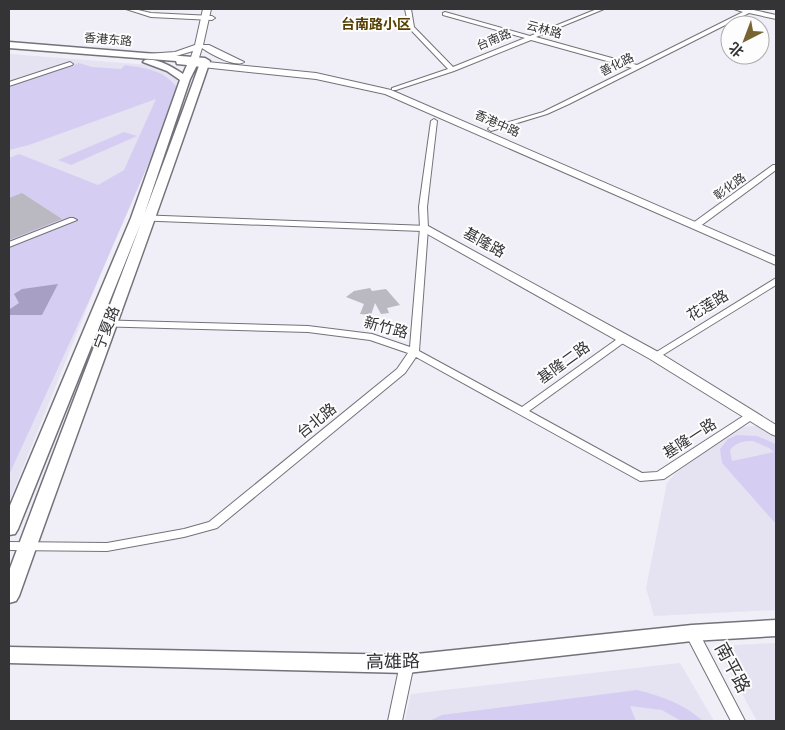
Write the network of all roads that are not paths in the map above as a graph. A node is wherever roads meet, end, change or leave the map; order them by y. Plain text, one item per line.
1 (129, 9) edge
2 (207, 9) edge
3 (214, 9) edge
4 (408, 9) edge
5 (601, 9) edge
6 (737, 9) edge
7 (749, 12) junction
8 (445, 14) dead end
9 (208, 18) junction
10 (776, 18) edge
11 (530, 38) junction
12 (9, 45) edge
13 (202, 46) junction
14 (9, 50) edge
15 (149, 56) junction
16 (132, 59) junction
17 (199, 62) junction
18 (70, 64) dead end
19 (253, 65) junction
20 (637, 67) junction
21 (452, 70) junction
22 (185, 79) junction
23 (9, 84) edge
24 (394, 89) junction
25 (436, 113) junction
26 (456, 117) junction
27 (491, 129) junction
28 (776, 167) edge
29 (144, 219) junction
30 (74, 220) dead end
31 (699, 223) junction
32 (424, 228) junction
33 (9, 245) edge
34 (776, 254) edge
35 (776, 261) edge
36 (776, 281) edge
37 (93, 323) junction
38 (109, 323) junction
39 (623, 339) junction
40 (414, 352) junction
41 (655, 356) junction
42 (523, 411) junction
43 (752, 415) junction
44 (776, 431) edge
45 (640, 477) joint
46 (9, 529) edge
47 (9, 546) edge
48 (27, 546) junction
49 (9, 596) edge
50 (776, 628) edge
51 (692, 633) junction
52 (9, 655) edge
53 (407, 664) junction
54 (396, 721) edge
55 (738, 721) edge

1 - 9 street
2 - 9 main road
3 - 9 main road
4 - 21 street
5 - 11 street, 台南路
6 - 7 street
7 - 10 street
7 - 20 street, 善化路
8 - 11 street, 云林路
9 - 13 main road
11 - 20 street, 云林路
11 - 21 street, 台南路
12 - 15 main road, 香港东路
13 - 15 main road
13 - 17 main road
13 - 19 main road
14 - 16 main road, 香港东路
15 - 17 main road, 香港东路
16 - 17 main road, 香港东路
16 - 22 main road
17 - 19 main road, 香港中路
17 - 22 main road, 宁夏路
17 - 25 main road, 香港中路
17 - 29 main road, 宁夏路
18 - 23 street
19 - 24 main road, 香港中路
20 - 27 street, 善化路
21 - 24 street, 台南路
22 - 29 main road, 宁夏路
24 - 25 main road, 香港中路
25 - 26 main road, 香港中路
25 - 32 street, 台北路
26 - 27 main road, 香港中路
26 - 31 main road, 香港中路
27 - 31 main road, 香港中路
28 - 31 street, 彰化路
29 - 32 main road, 基隆路
29 - 37 main road, 宁夏路
29 - 38 main road, 宁夏路
30 - 33 street
31 - 34 main road, 香港中路
31 - 35 main road, 香港中路
32 - 39 main road, 基隆路
32 - 40 street, 台北路
36 - 41 street, 花莲路
37 - 38 street, 新竹路
37 - 46 main road, 宁夏路
38 - 40 street, 新竹路
38 - 48 main road, 宁夏路
39 - 41 main road, 基隆路
39 - 42 street, 基隆二路
40 - 42 street, 新竹路
40 - 48 street, 台北路
41 - 43 main road, 基隆路
42 - 45 street, 新竹路
43 - 44 main road, 基隆路
43 - 45 street, 基隆一路
47 - 48 street, 台北路
48 - 49 main road, 宁夏路
50 - 51 main road, 高雄路
51 - 53 main road, 高雄路
51 - 55 street, 南平路
52 - 53 main road, 高雄路
53 - 54 street

